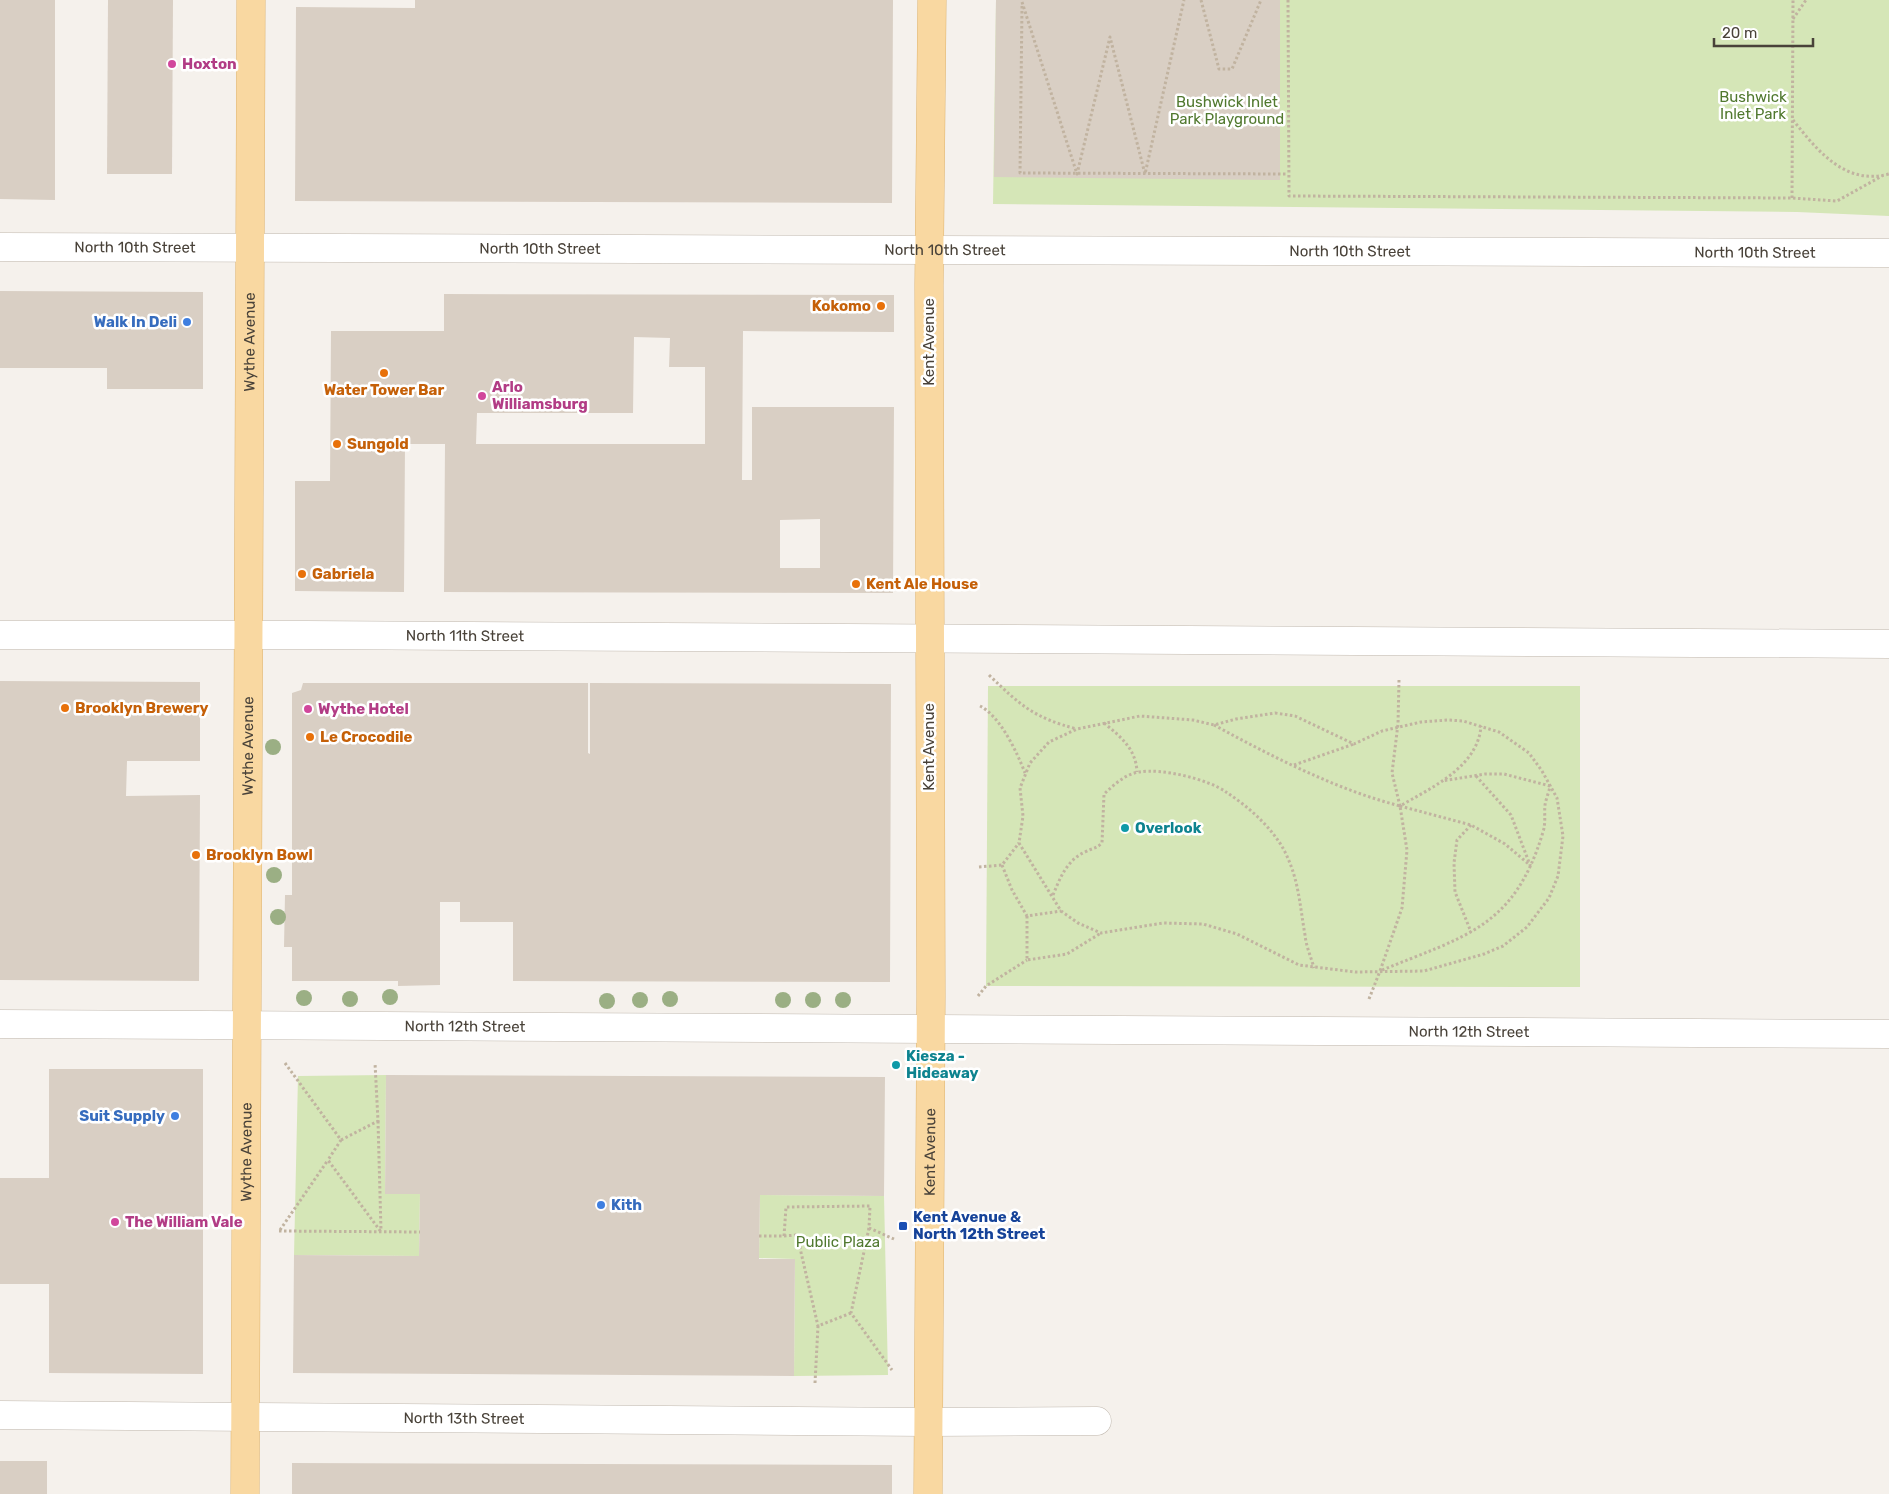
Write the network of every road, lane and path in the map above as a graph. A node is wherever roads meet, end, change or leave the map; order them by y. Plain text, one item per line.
1 (251, 0) edge
2 (932, 0) edge
3 (1184, 0) edge
4 (1200, 0) edge
5 (1261, 0) edge
6 (1288, 0) edge
7 (1793, 0) edge
8 (1806, 0) edge
9 (1022, 1) edge
10 (1793, 19) junction
11 (1793, 120) junction
12 (1077, 174) junction
13 (1145, 174) junction
14 (1288, 174) junction
15 (1889, 174) edge
16 (1882, 176) junction
17 (1792, 198) junction
18 (0, 248) edge
19 (250, 249) junction
20 (929, 250) junction
21 (1889, 254) edge
22 (0, 635) edge
23 (248, 635) junction
24 (929, 639) junction
25 (1889, 644) edge
26 (989, 675) dead end
27 (1399, 680) dead end
28 (980, 706) dead end
29 (1104, 723) junction
30 (1214, 726) junction
31 (1481, 726) junction
32 (1398, 727) junction
33 (1078, 729) junction
34 (1354, 744) junction
35 (1293, 765) junction
36 (1137, 772) junction
37 (1026, 773) junction
38 (1475, 776) junction
39 (1442, 781) junction
40 (1550, 786) junction
41 (1400, 806) junction
42 (1471, 824) junction
43 (1019, 843) junction
44 (1002, 865) junction
45 (1531, 866) junction
46 (978, 867) dead end
47 (1053, 896) junction
48 (1060, 911) junction
49 (1027, 916) junction
50 (1472, 932) junction
51 (1101, 933) junction
52 (1027, 960) junction
53 (1314, 968) junction
54 (1380, 971) junction
55 (978, 996) dead end
56 (1369, 999) dead end
57 (0, 1024) edge
58 (246, 1026) junction
59 (930, 1029) junction
60 (1889, 1034) edge
61 (285, 1063) dead end
62 (375, 1063) dead end
63 (378, 1121) junction
64 (341, 1140) junction
65 (328, 1160) junction
66 (869, 1228) junction
67 (381, 1232) junction
68 (420, 1232) dead end
69 (759, 1236) dead end
70 (784, 1236) junction
71 (894, 1239) dead end
72 (851, 1313) junction
73 (818, 1326) junction
74 (892, 1370) dead end
75 (815, 1383) dead end
76 (0, 1415) edge
77 (244, 1417) junction
78 (1098, 1421) dead end
79 (927, 1422) junction
80 (245, 1494) edge
81 (928, 1494) edge

1 - 19 main road, Wythe Avenue
2 - 20 main road, Kent Avenue
3 - 13 path
4 - 5 path
6 - 14 path
7 - 10 path
8 - 10 path
9 - 12 path
9 - 12 path
10 - 11 path
11 - 16 path
11 - 17 path
12 - 13 path
12 - 13 path
13 - 14 path
14 - 17 path
15 - 16 path
16 - 17 path
18 - 19 street, North 10th Street
19 - 20 street, North 10th Street
19 - 23 main road, Wythe Avenue
20 - 21 street, North 10th Street
20 - 24 main road, Kent Avenue
22 - 23 street, North 11th Street
23 - 24 street, North 11th Street
23 - 58 main road, Wythe Avenue
24 - 25 street, North 11th Street
24 - 59 main road, Kent Avenue
26 - 33 path
27 - 32 path
28 - 37 path
29 - 30 path
29 - 33 path
29 - 36 path
30 - 34 path
30 - 35 path
31 - 32 path
31 - 39 path
31 - 40 path
32 - 34 path
32 - 41 path
33 - 37 path
34 - 35 path
35 - 41 path
36 - 47 path
36 - 53 path
37 - 43 path
38 - 39 path
38 - 40 path
38 - 45 path
39 - 41 path
40 - 45 path
40 - 54 path
41 - 42 path
41 - 54 path
42 - 45 path
42 - 50 path
43 - 44 path
43 - 47 path
44 - 46 path
44 - 49 path
45 - 50 path
47 - 48 path
48 - 49 path
48 - 51 path
49 - 52 path
50 - 54 path
51 - 52 path
51 - 53 path
52 - 55 path
53 - 54 path
54 - 56 path
57 - 58 street, North 12th Street
58 - 59 street, North 12th Street
58 - 77 main road, Wythe Avenue
59 - 60 street, North 12th Street
59 - 79 main road, Kent Avenue
61 - 64 path
62 - 63 path
63 - 64 path
63 - 67 path
64 - 65 path
65 - 67 path
65 - 67 path
66 - 70 path
66 - 71 path
66 - 72 path
67 - 68 path
69 - 70 path
70 - 73 path
72 - 73 path
72 - 74 path
73 - 75 path
76 - 77 street, North 13th Street
77 - 79 street, North 13th Street
77 - 80 main road, Wythe Avenue
78 - 79 street, North 13th Street
79 - 81 main road, Kent Avenue

